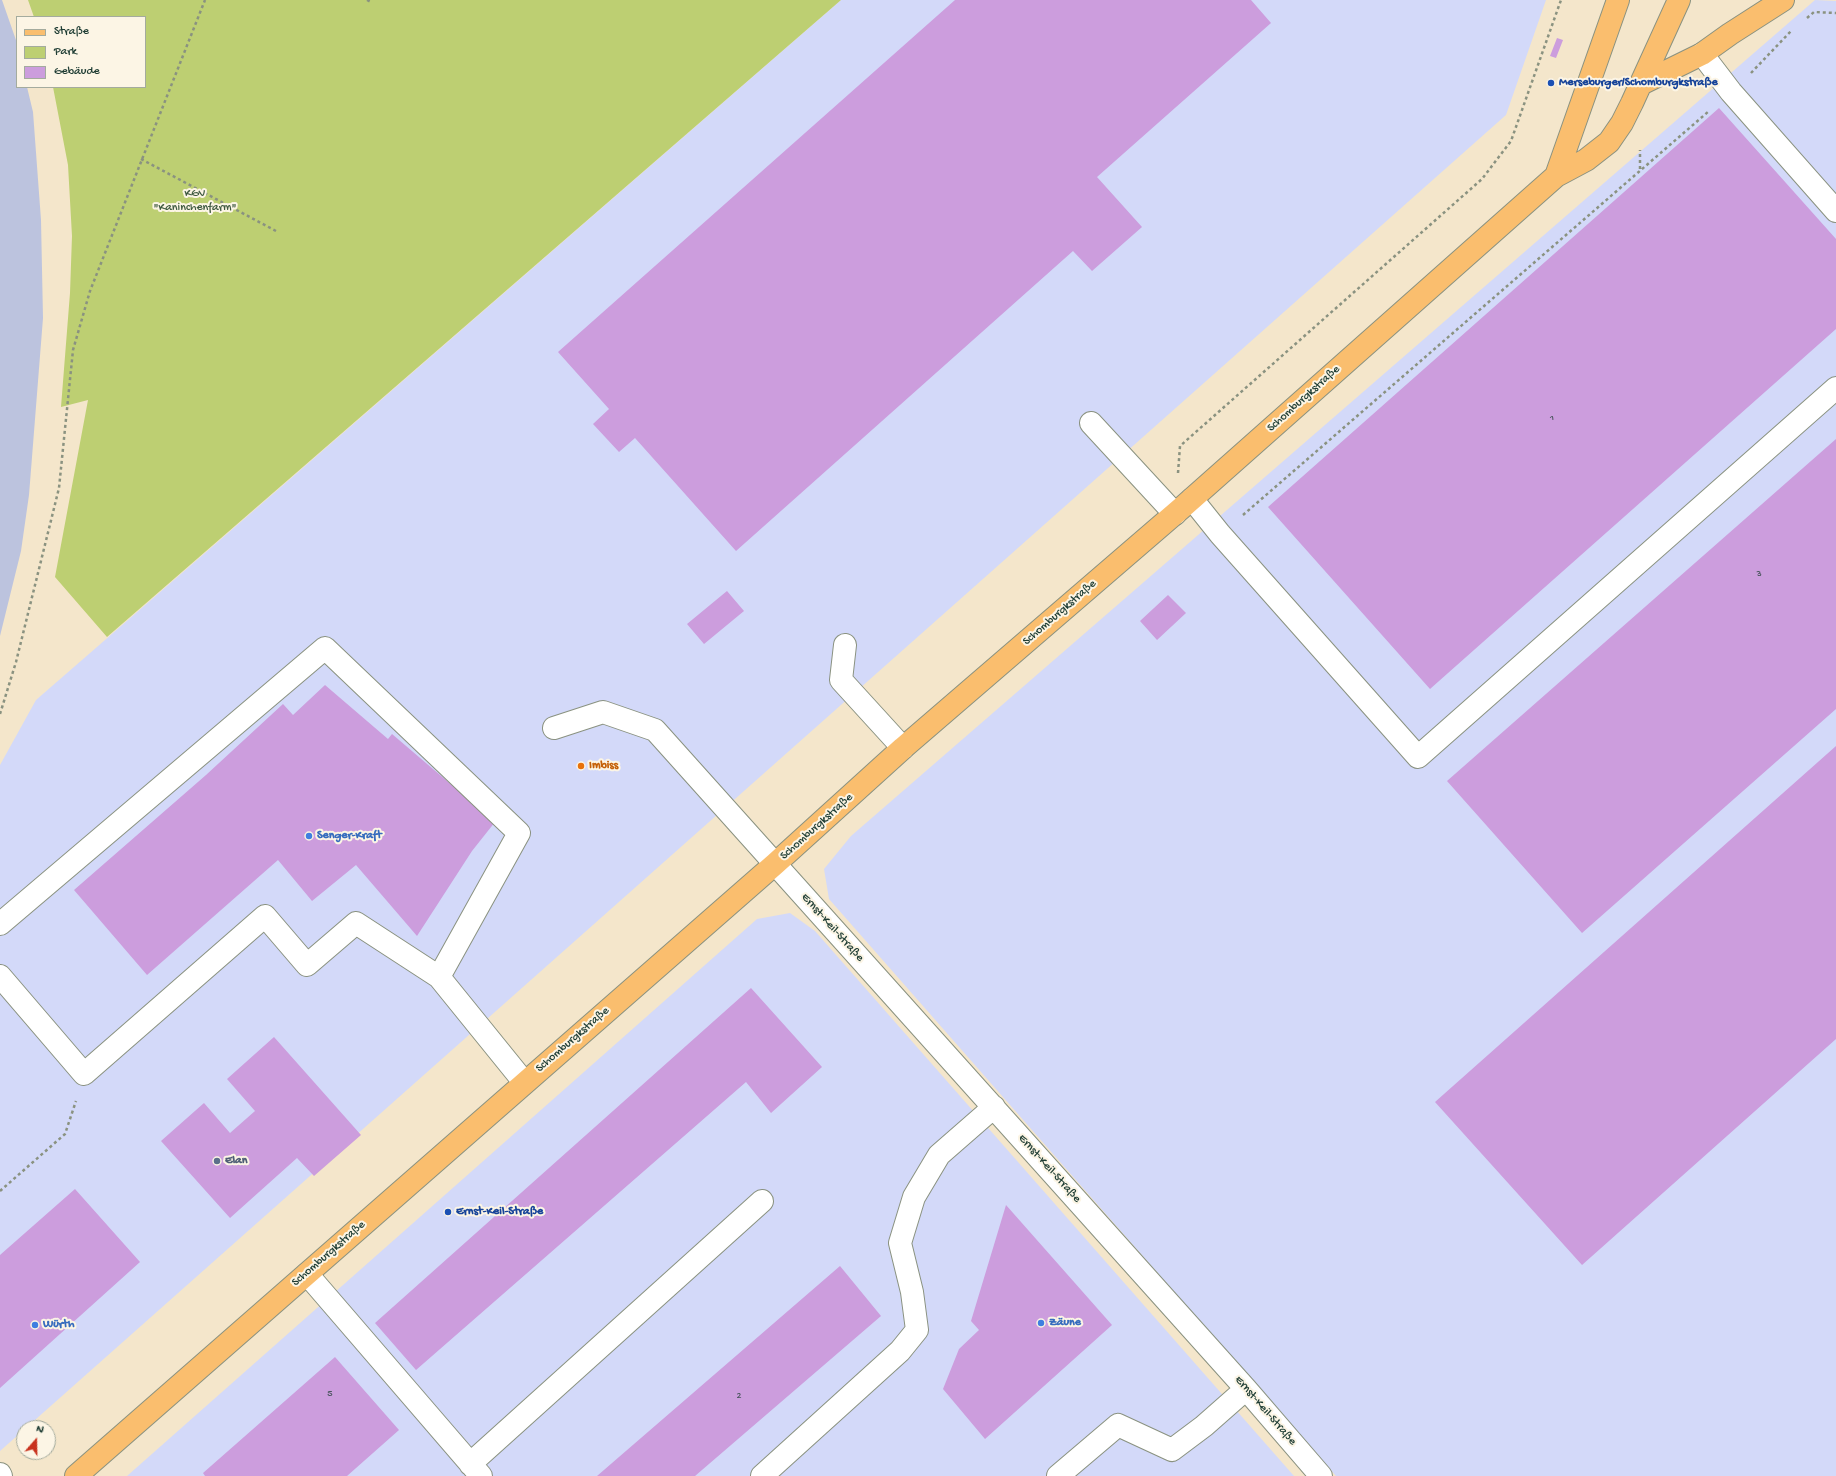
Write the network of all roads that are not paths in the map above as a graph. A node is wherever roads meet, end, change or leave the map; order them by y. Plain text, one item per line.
1 (1618, 0) edge
2 (1679, 0) edge
3 (1783, 0) edge
4 (1702, 54) junction
5 (1641, 84) junction
6 (1556, 176) junction
7 (1836, 211) edge
8 (1836, 388) edge
9 (1091, 424) dead end
10 (1192, 499) junction
11 (1175, 514) junction
12 (845, 645) dead end
13 (554, 728) dead end
14 (903, 748) junction
15 (775, 864) junction
16 (0, 924) edge
17 (0, 976) edge
18 (439, 977) junction
19 (524, 1082) junction
20 (994, 1107) junction
21 (762, 1201) dead end
22 (307, 1274) junction
23 (1246, 1389) junction
24 (475, 1470) edge
25 (76, 1476) edge
26 (762, 1476) edge
27 (1058, 1476) edge
28 (1321, 1476) edge

1 - 6 main road, Schomburgkstraße
2 - 5 main road, Schomburgkstraße
3 - 4 main road
4 - 5 main road
4 - 7 street
5 - 6 main road, Schomburgkstraße
6 - 10 main road, Schomburgkstraße
8 - 10 street
9 - 11 street
10 - 11 main road, Schomburgkstraße
11 - 14 main road, Schomburgkstraße
12 - 14 street
13 - 15 street, Ernst-Keil-Straße
14 - 15 main road, Schomburgkstraße
15 - 19 main road, Schomburgkstraße
15 - 20 street, Ernst-Keil-Straße
16 - 18 street
17 - 18 street
18 - 19 street
19 - 22 main road, Schomburgkstraße
20 - 23 street, Ernst-Keil-Straße
20 - 26 street
21 - 24 street
22 - 24 street
22 - 25 main road, Schomburgkstraße
23 - 27 street
23 - 28 street, Ernst-Keil-Straße

